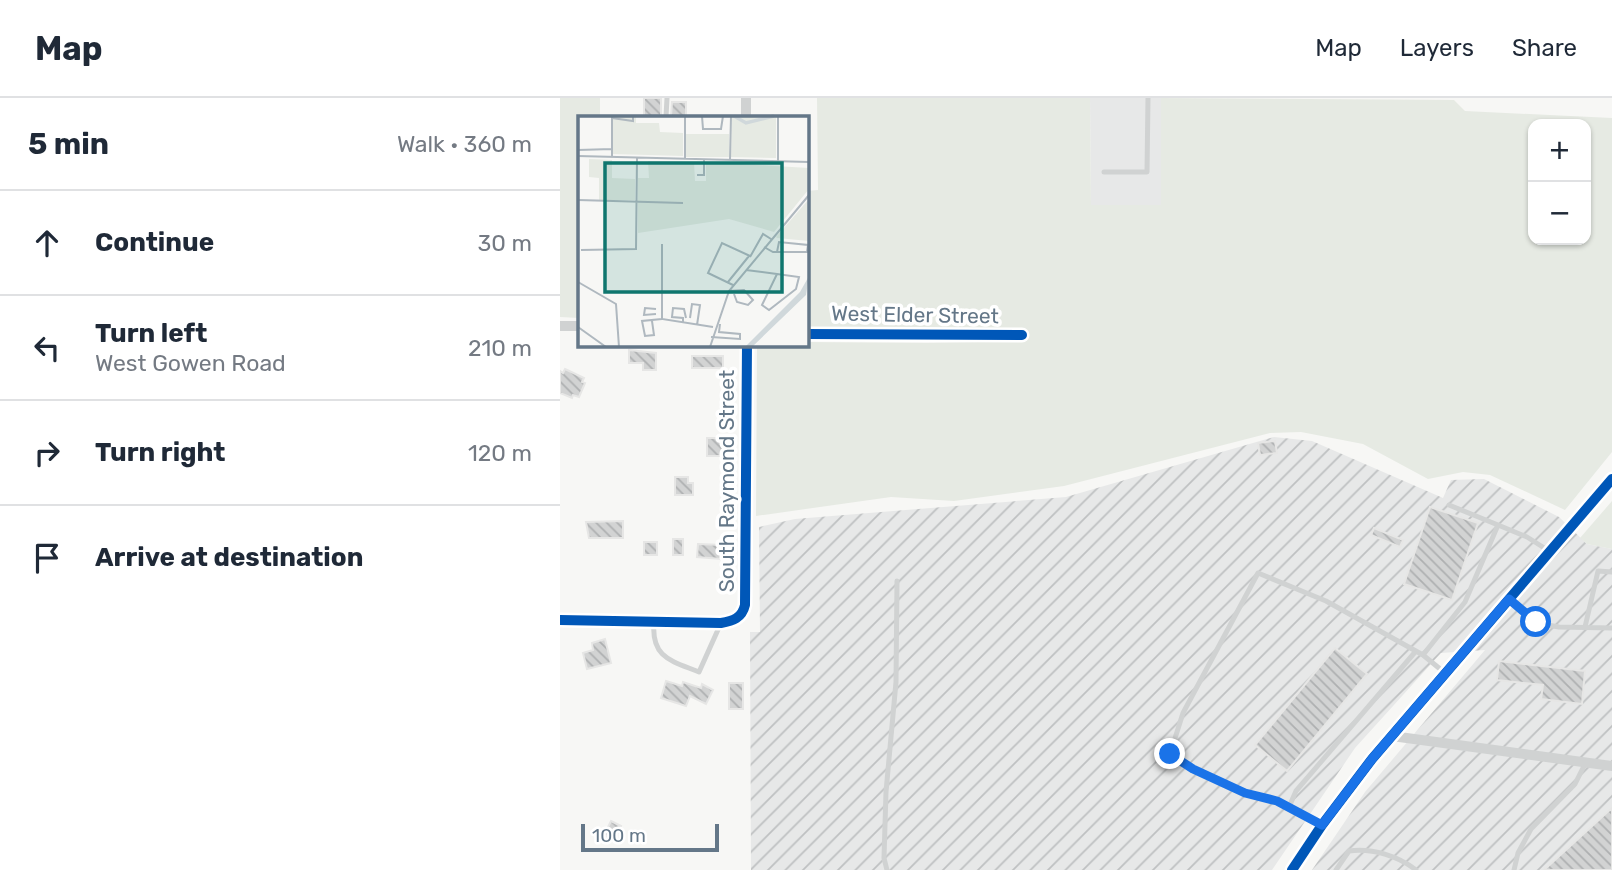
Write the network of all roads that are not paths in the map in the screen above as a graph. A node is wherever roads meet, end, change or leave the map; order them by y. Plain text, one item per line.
1 (667, 98) edge
2 (746, 98) edge
3 (1148, 98) edge
4 (666, 116) edge
5 (747, 116) edge
6 (1104, 172) dead end
7 (560, 326) edge
8 (578, 327) edge
9 (808, 334) edge
10 (1022, 335) dead end
11 (747, 346) edge
12 (1612, 479) edge
13 (1449, 505) dead end
14 (1498, 524) junction
15 (1549, 552) junction
16 (1612, 572) edge
17 (897, 581) dead end
18 (1509, 599) junction
19 (560, 620) edge
20 (654, 623) junction
21 (721, 623) junction
22 (1585, 627) junction
23 (1612, 628) edge
24 (1416, 651) junction
25 (1423, 655) junction
26 (1446, 673) junction
27 (1392, 736) junction
28 (1586, 762) junction
29 (1612, 766) edge
30 (1289, 807) junction
31 (1322, 825) junction
32 (1297, 868) edge
33 (887, 870) edge
34 (1336, 870) edge
35 (1416, 870) edge
36 (1514, 870) edge

1 - 4 lane
2 - 5 street
3 - 6 lane
7 - 8 street
9 - 10 street, West Elder Street
11 - 21 street, South Raymond Street
12 - 15 street
13 - 14 lane
14 - 15 lane
14 - 25 lane
15 - 18 street
16 - 22 lane
17 - 33 lane
18 - 22 lane
18 - 26 street
19 - 20 street
20 - 21 street
20 - 21 lane
22 - 23 lane
24 - 25 lane
24 - 30 lane
24 - 30 lane
25 - 26 lane
26 - 27 street
27 - 28 street
27 - 31 street
28 - 29 street
28 - 36 lane
30 - 31 lane
31 - 32 street
34 - 35 lane

